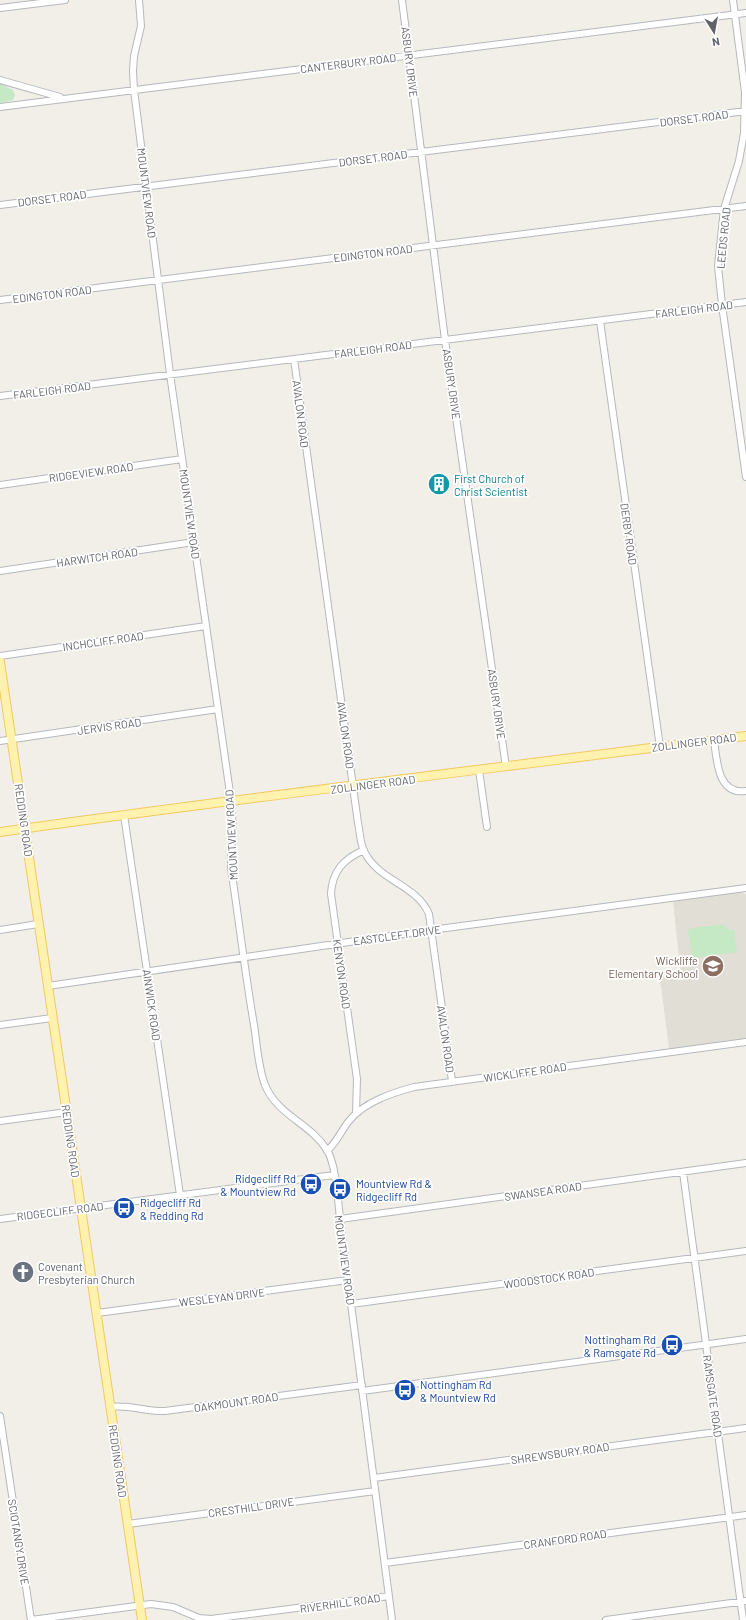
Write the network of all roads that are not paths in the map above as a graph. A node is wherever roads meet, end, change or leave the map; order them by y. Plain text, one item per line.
1 (65, 0) edge
2 (139, 0) edge
3 (402, 0) edge
4 (733, 0) edge
5 (0, 8) edge
6 (746, 13) edge
7 (735, 14) junction
8 (409, 55) junction
9 (0, 80) edge
10 (134, 90) junction
11 (64, 98) junction
12 (0, 107) edge
13 (746, 112) edge
14 (421, 152) junction
15 (146, 186) junction
16 (0, 205) edge
17 (746, 206) edge
18 (724, 209) junction
19 (433, 246) junction
20 (158, 280) junction
21 (0, 300) edge
22 (746, 302) edge
23 (722, 305) junction
24 (600, 321) junction
25 (445, 340) junction
26 (294, 359) junction
27 (170, 374) junction
28 (0, 396) edge
29 (182, 459) junction
30 (746, 477) edge
31 (0, 485) edge
32 (194, 542) junction
33 (0, 571) edge
34 (206, 626) junction
35 (0, 656) edge
36 (0, 662) edge
37 (218, 709) junction
38 (746, 736) edge
39 (12, 740) junction
40 (714, 740) junction
41 (0, 741) edge
42 (660, 747) junction
43 (506, 767) junction
44 (479, 770) junction
45 (353, 786) junction
46 (746, 791) edge
47 (231, 800) junction
48 (124, 814) junction
49 (487, 827) dead end
50 (25, 828) junction
51 (0, 832) edge
52 (364, 850) junction
53 (746, 888) edge
54 (38, 924) junction
55 (0, 930) edge
56 (431, 930) junction
57 (337, 944) junction
58 (244, 957) junction
59 (148, 972) junction
60 (48, 986) junction
61 (52, 1018) junction
62 (0, 1025) edge
63 (746, 1042) edge
64 (452, 1082) junction
65 (67, 1112) junction
66 (356, 1113) junction
67 (0, 1121) edge
68 (327, 1150) junction
69 (746, 1163) edge
70 (683, 1172) junction
71 (334, 1175) junction
72 (180, 1195) junction
73 (81, 1208) junction
74 (0, 1218) edge
75 (340, 1219) junction
76 (746, 1251) edge
77 (694, 1258) junction
78 (348, 1280) junction
79 (351, 1304) junction
80 (97, 1313) junction
81 (746, 1339) edge
82 (706, 1344) junction
83 (362, 1388) junction
84 (110, 1406) junction
85 (0, 1416) edge
86 (746, 1428) edge
87 (718, 1431) junction
88 (374, 1478) junction
89 (375, 1491) junction
90 (746, 1514) edge
91 (729, 1517) junction
92 (128, 1524) junction
93 (385, 1563) junction
94 (389, 1596) junction
95 (743, 1601) edge
96 (140, 1605) junction
97 (31, 1620) edge
98 (142, 1620) edge
99 (392, 1620) edge
100 (606, 1620) edge
101 (743, 1620) edge

1 - 5 street
2 - 10 street, MOUNTVIEW ROAD
3 - 8 street, ASBURY DRIVE
4 - 7 street, LEEDS ROAD
6 - 7 street, CANTERBURY ROAD
7 - 8 street, CANTERBURY ROAD
7 - 13 street, LEEDS ROAD
8 - 10 street, CANTERBURY ROAD
8 - 14 street, ASBURY DRIVE
9 - 11 street, CANTERBURY ROAD
10 - 11 street, CANTERBURY ROAD
10 - 15 street, MOUNTVIEW ROAD
11 - 12 street
13 - 14 street, DORSET ROAD
13 - 18 street, LEEDS ROAD
14 - 15 street, DORSET ROAD
14 - 19 street, ASBURY DRIVE
15 - 16 street, DORSET ROAD
15 - 20 street, MOUNTVIEW ROAD
17 - 18 street, EDINGTON ROAD
18 - 19 street, EDINGTON ROAD
18 - 23 street, LEEDS ROAD
19 - 20 street, EDINGTON ROAD
19 - 25 street, ASBURY DRIVE
20 - 21 street, EDINGTON ROAD
20 - 27 street, MOUNTVIEW ROAD
22 - 23 street, FARLEIGH ROAD
23 - 24 street, FARLEIGH ROAD
23 - 30 street, LEEDS ROAD
24 - 25 street, FARLEIGH ROAD
24 - 42 street, DERBY ROAD
25 - 26 street, FARLEIGH ROAD
25 - 43 street, ASBURY DRIVE
26 - 27 street, FARLEIGH ROAD
26 - 45 street, AVALON ROAD
27 - 28 street, FARLEIGH ROAD
27 - 29 street, MOUNTVIEW ROAD
29 - 31 street, RIDGEVIEW ROAD
29 - 32 street, MOUNTVIEW ROAD
32 - 33 street, HARWITCH ROAD
32 - 34 street, MOUNTVIEW ROAD
34 - 35 street, INCHCLIFF ROAD
34 - 37 street, MOUNTVIEW ROAD
36 - 39 main road, REDDING ROAD
37 - 39 street, JERVIS ROAD
37 - 47 street, MOUNTVIEW ROAD
38 - 40 main road, ZOLLINGER ROAD
39 - 41 street, JERVIS ROAD
39 - 50 main road, REDDING ROAD
40 - 42 main road, ZOLLINGER ROAD
40 - 46 street
42 - 43 main road, ZOLLINGER ROAD
43 - 44 main road, ZOLLINGER ROAD
44 - 45 main road, ZOLLINGER ROAD
44 - 49 street
45 - 47 main road, ZOLLINGER ROAD
45 - 52 street, AVALON ROAD
47 - 48 main road, ZOLLINGER ROAD
47 - 58 street, MOUNTVIEW ROAD
48 - 50 main road, ZOLLINGER ROAD
48 - 59 street, AINWICK ROAD
50 - 51 main road, ZOLLINGER ROAD
50 - 54 main road, REDDING ROAD
52 - 56 street, AVALON ROAD
52 - 57 street, KENYON ROAD
53 - 56 street, EASTCLEFT DRIVE
54 - 55 street
54 - 60 main road, REDDING ROAD
56 - 57 street, EASTCLEFT DRIVE
56 - 64 street, AVALON ROAD
57 - 58 street, EASTCLEFT DRIVE
57 - 66 street, KENYON ROAD
58 - 59 street, EASTCLEFT DRIVE
58 - 68 street, MOUNTVIEW ROAD
59 - 60 street, EASTCLEFT DRIVE
59 - 72 street, AINWICK ROAD
60 - 61 main road, REDDING ROAD
61 - 62 street
61 - 65 main road, REDDING ROAD
63 - 64 street, WICKLIFFE ROAD
64 - 66 street, WICKLIFFE ROAD
65 - 67 street
65 - 73 main road, REDDING ROAD
66 - 68 street, WICKLIFFE ROAD
68 - 71 street, MOUNTVIEW ROAD
69 - 70 street, SWANSEA ROAD
70 - 75 street, SWANSEA ROAD
70 - 77 street, RAMSGATE ROAD
71 - 72 street, RIDGECLIFF ROAD
71 - 75 street, MOUNTVIEW ROAD
72 - 73 street, RIDGECLIFF ROAD
73 - 74 street, RIDGECLIFF ROAD
73 - 80 main road, REDDING ROAD
75 - 78 street, MOUNTVIEW ROAD
76 - 77 street, WOODSTOCK ROAD
77 - 79 street, WOODSTOCK ROAD
77 - 82 street, RAMSGATE ROAD
78 - 79 street, MOUNTVIEW ROAD
78 - 80 street, WESLEYAN DRIVE
79 - 83 street, MOUNTVIEW ROAD
80 - 84 main road, REDDING ROAD
81 - 82 street, OAKMOUNT ROAD
82 - 83 street, OAKMOUNT ROAD
82 - 87 street, RAMSGATE ROAD
83 - 84 street, OAKMOUNT ROAD
83 - 88 street, MOUNTVIEW ROAD
84 - 92 main road, REDDING ROAD
85 - 97 street, SCIOTANGY DRIVE
86 - 87 street, SHREWSBURY ROAD
87 - 88 street, SHREWSBURY ROAD
87 - 91 street, RAMSGATE ROAD
88 - 89 street, MOUNTVIEW ROAD
89 - 92 street, CRESTHILL DRIVE
89 - 93 street, MOUNTVIEW ROAD
90 - 91 street, CRANFORD ROAD
91 - 93 street, CRANFORD ROAD
91 - 95 street, RAMSGATE ROAD
92 - 96 main road, REDDING ROAD
93 - 94 street, MOUNTVIEW ROAD
94 - 96 street, RIVERHILL ROAD
94 - 99 street, MOUNTVIEW ROAD
95 - 100 street
95 - 101 street, RAMSGATE ROAD
96 - 97 street, RIVERHILL ROAD
96 - 98 main road, REDDING ROAD

